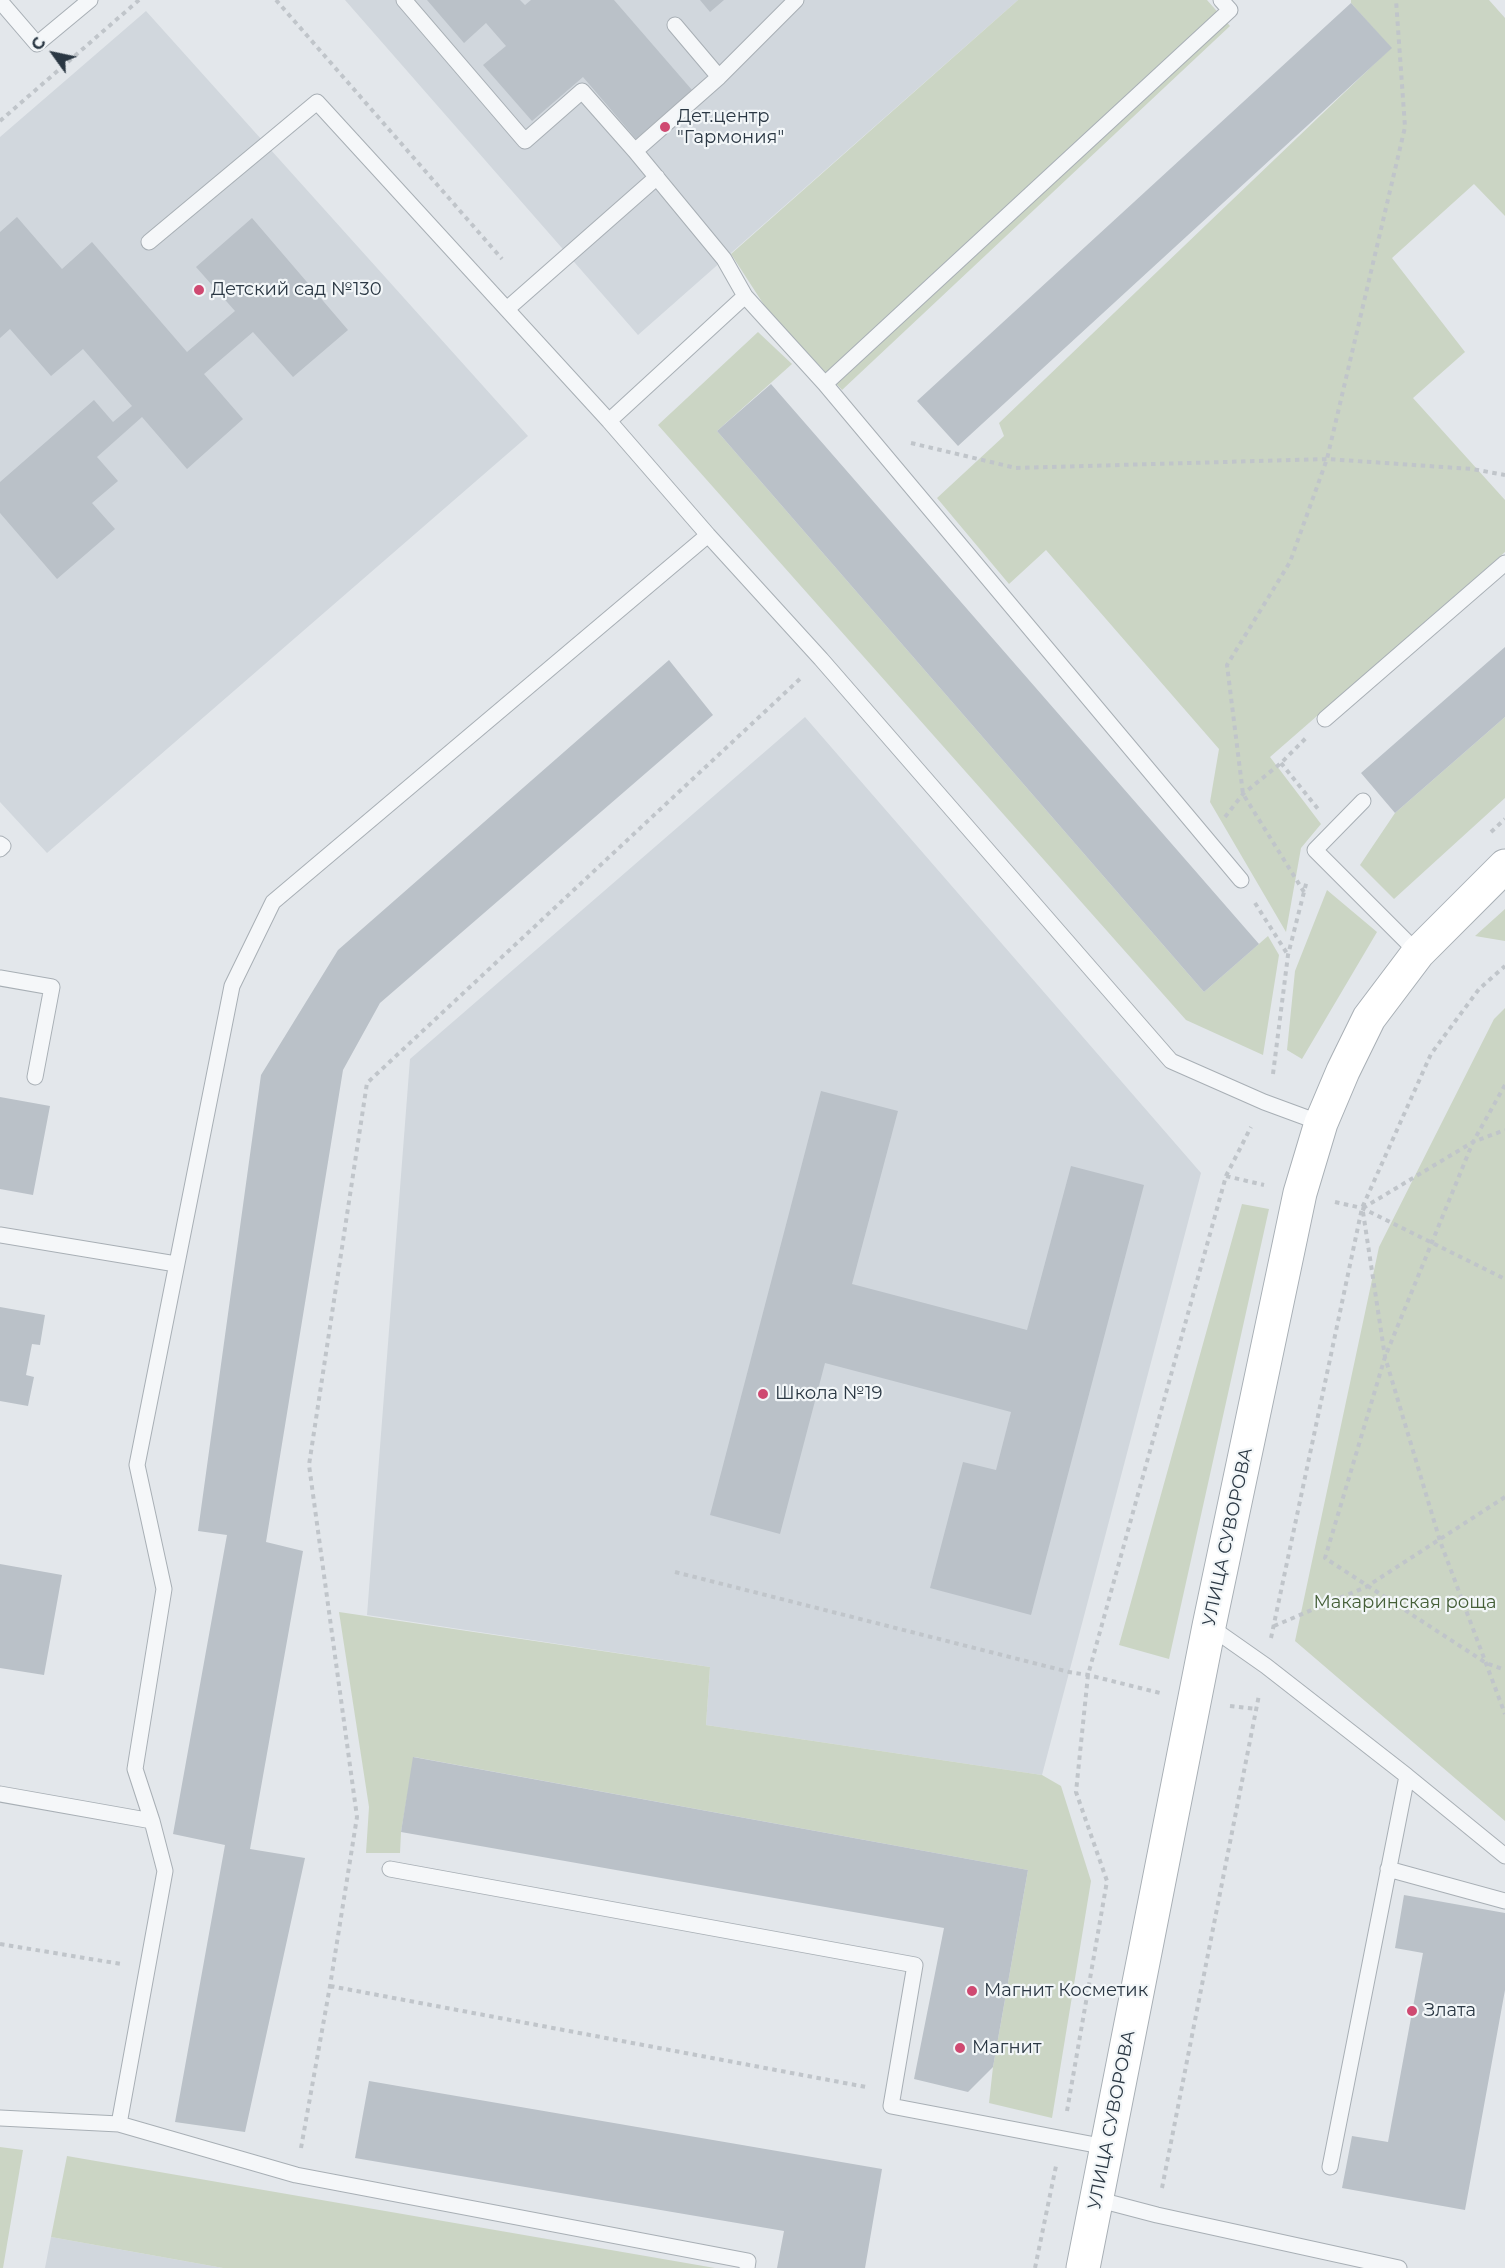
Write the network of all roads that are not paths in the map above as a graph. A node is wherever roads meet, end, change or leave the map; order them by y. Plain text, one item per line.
1 (90, 0) edge
2 (404, 0) edge
3 (796, 0) edge
4 (1221, 0) edge
5 (0, 1) edge
6 (675, 25) dead end
7 (719, 77) junction
8 (635, 151) junction
9 (657, 177) junction
10 (149, 242) dead end
11 (745, 296) junction
12 (507, 309) junction
13 (825, 384) junction
14 (609, 421) junction
15 (708, 535) junction
16 (1505, 562) edge
17 (1325, 719) road end
18 (1363, 801) dead end
19 (0, 844) edge
20 (0, 849) edge
21 (1505, 866) edge
22 (1241, 880) road end
23 (1418, 953) junction
24 (0, 978) edge
25 (35, 1077) dead end
26 (1322, 1123) junction
27 (0, 1235) edge
28 (176, 1264) junction
29 (1209, 1626) junction
30 (1407, 1776) junction
31 (0, 1794) edge
32 (152, 1821) junction
33 (1505, 1856) edge
34 (390, 1869) dead end
35 (1389, 1869) junction
36 (1505, 1901) edge
37 (0, 2118) edge
38 (119, 2124) junction
39 (1106, 2147) junction
40 (1330, 2168) dead end
41 (1096, 2199) junction
42 (747, 2268) edge
43 (1083, 2268) edge
44 (1399, 2268) edge

1 - 5 lane
2 - 8 lane
3 - 7 lane
4 - 13 lane
6 - 7 lane
7 - 8 lane
8 - 9 lane
9 - 11 lane
9 - 12 lane
10 - 12 lane
11 - 13 lane
11 - 14 lane
12 - 14 lane
13 - 22 lane
14 - 15 lane
15 - 26 lane
15 - 28 lane
16 - 17 lane
18 - 23 lane
19 - 20 lane
21 - 23 main road, УЛИЦА СУВОРОВА
23 - 26 main road, УЛИЦА СУВОРОВА
24 - 25 lane
26 - 29 main road, УЛИЦА СУВОРОВА
27 - 28 lane
28 - 32 lane
29 - 30 lane
29 - 39 main road, УЛИЦА СУВОРОВА
30 - 33 lane
30 - 35 lane
31 - 32 lane
32 - 38 lane
34 - 39 lane
35 - 36 lane
35 - 40 lane
37 - 38 lane
38 - 42 lane
39 - 41 main road, УЛИЦА СУВОРОВА
41 - 43 main road, УЛИЦА СУВОРОВА
41 - 44 lane

